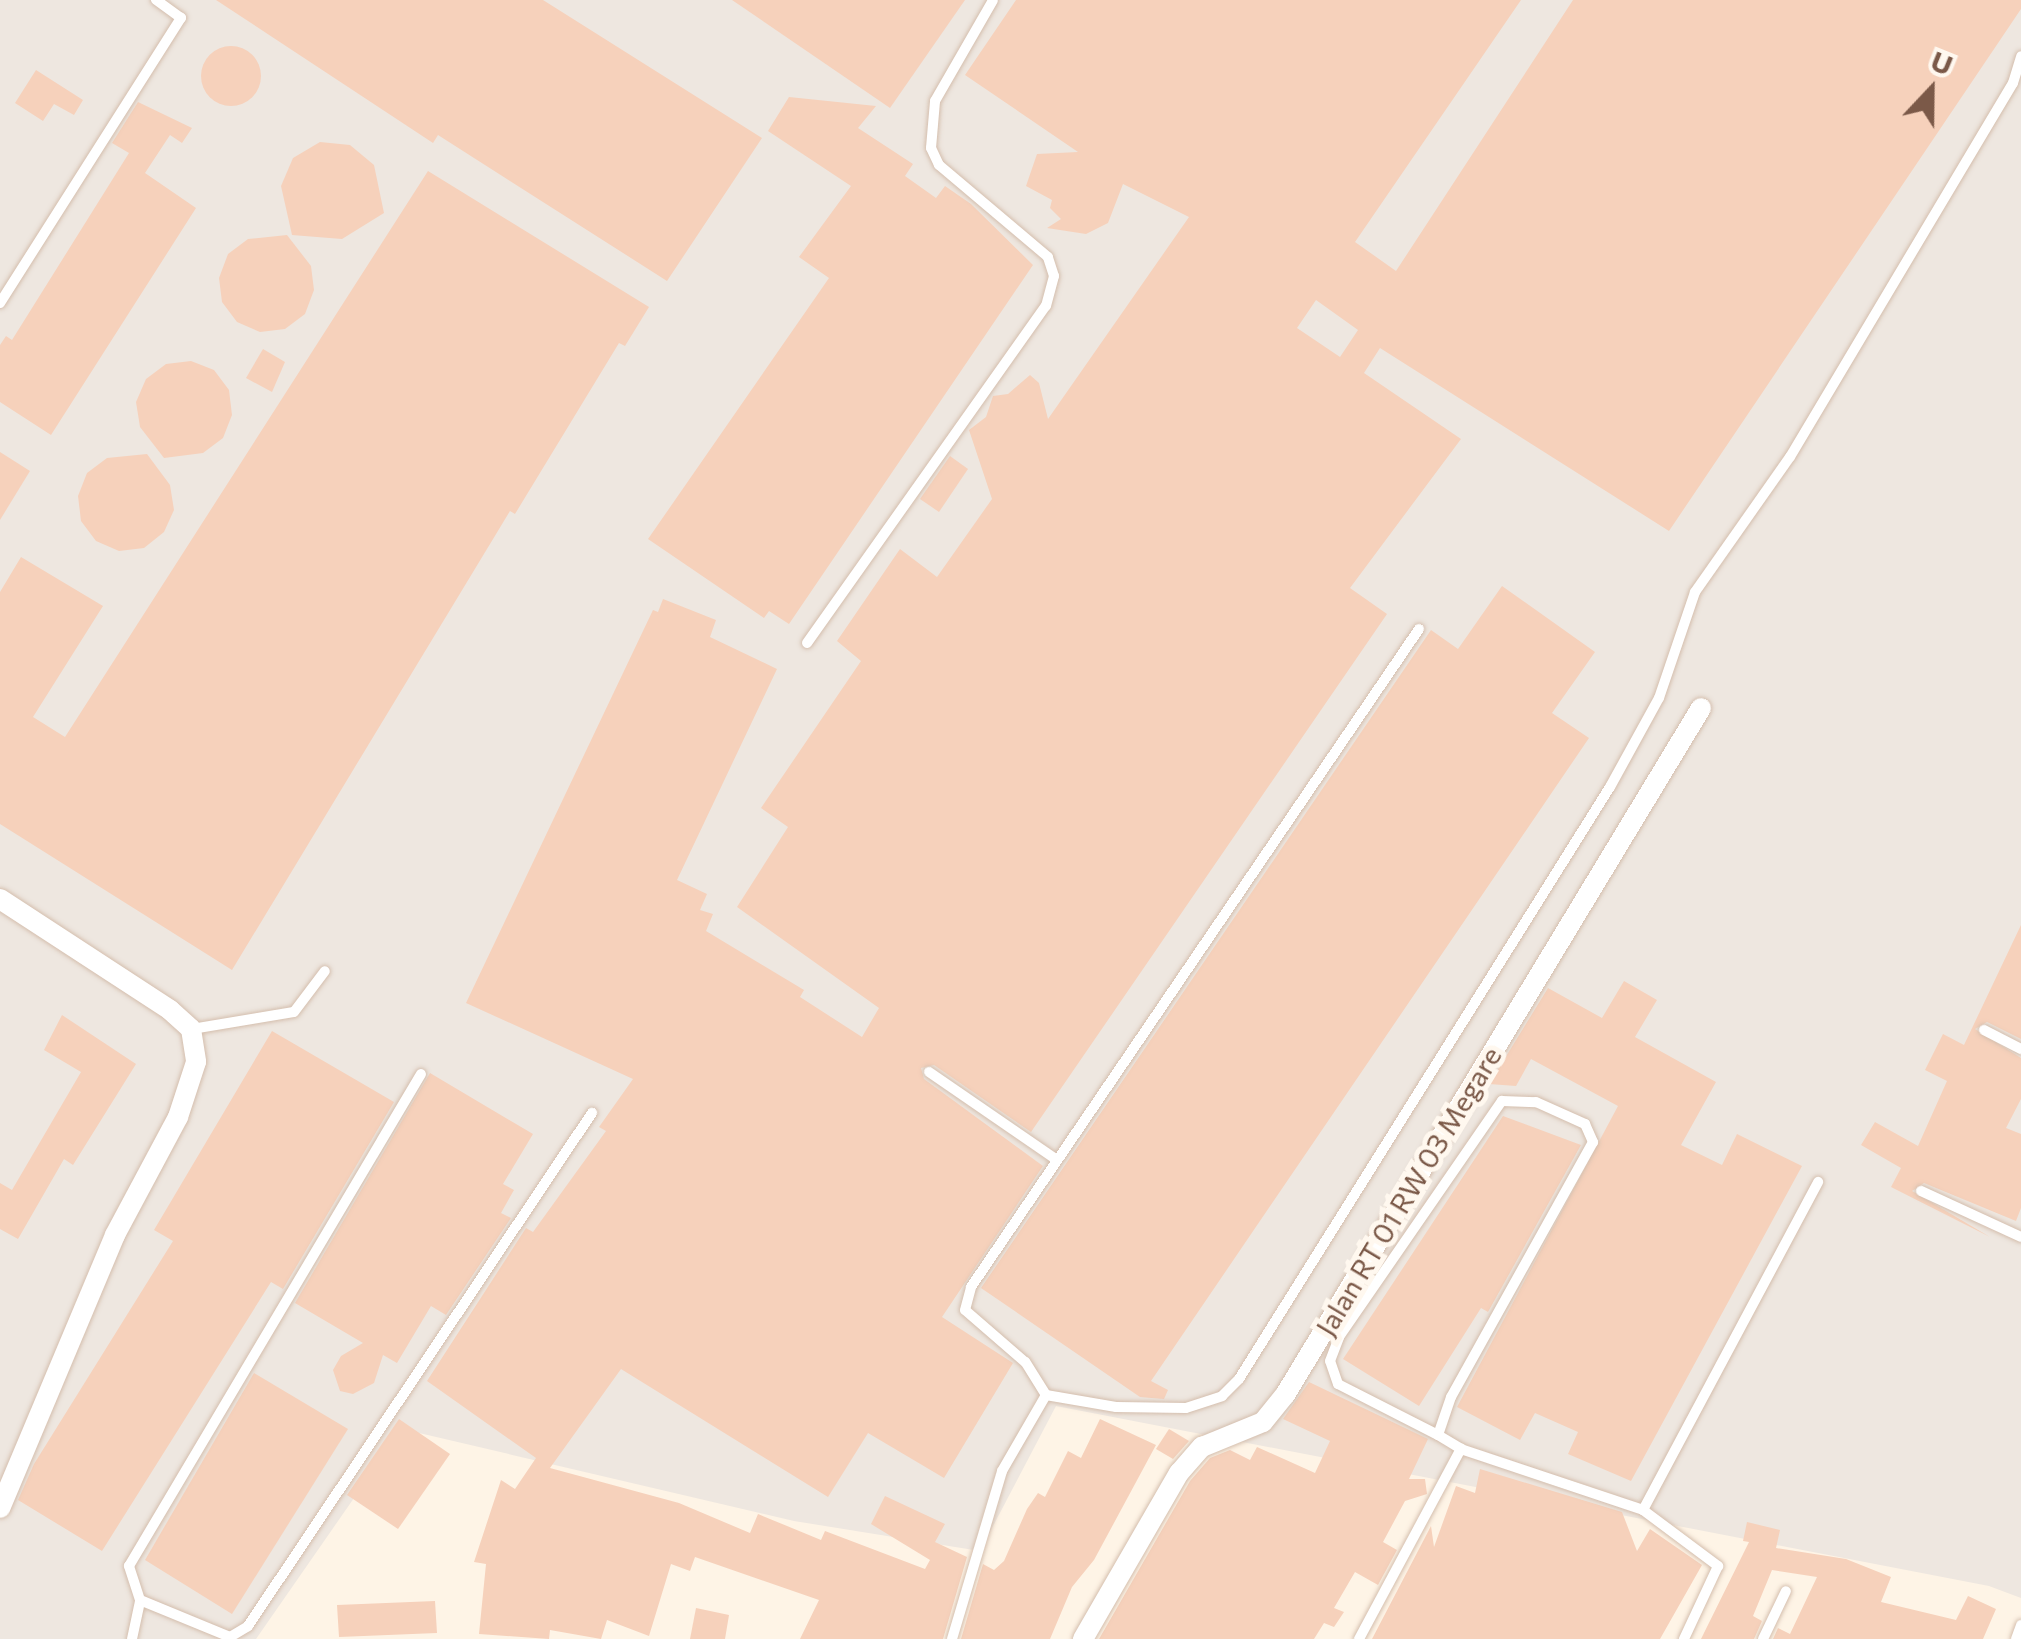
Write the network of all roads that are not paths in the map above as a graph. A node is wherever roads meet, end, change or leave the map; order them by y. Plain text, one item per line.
1 (156, 0) edge
2 (994, 0) edge
3 (2021, 56) edge
4 (0, 304) edge
5 (1419, 629) dead end
6 (807, 643) dead end
7 (1702, 708) dead end
8 (0, 900) edge
9 (325, 971) dead end
10 (190, 1030) junction
11 (1984, 1030) dead end
12 (2021, 1048) edge
13 (929, 1072) dead end
14 (421, 1074) dead end
15 (592, 1114) dead end
16 (1057, 1160) junction
17 (1818, 1182) dead end
18 (1921, 1191) dead end
19 (2021, 1238) edge
20 (1046, 1395) junction
21 (1438, 1435) junction
22 (1461, 1449) junction
23 (0, 1508) edge
24 (1642, 1510) junction
25 (1786, 1591) dead end
26 (140, 1600) junction
27 (2021, 1626) edge
28 (132, 1639) edge
29 (952, 1639) edge
30 (1083, 1639) edge
31 (1359, 1639) edge
32 (1684, 1639) edge
33 (1764, 1639) edge
34 (2016, 1639) edge

1 - 4 lane
2 - 6 lane
3 - 20 lane
5 - 16 lane
7 - 30 street, Jalan RT 01 RW 03 Megare
8 - 10 street
9 - 10 lane
10 - 23 street
11 - 12 lane
13 - 16 lane
14 - 26 lane
15 - 26 lane
16 - 20 lane
17 - 24 lane
18 - 19 lane
20 - 29 lane
21 - 21 lane
21 - 22 lane
22 - 24 lane
22 - 31 lane
24 - 32 lane
25 - 33 lane
26 - 28 lane
27 - 34 lane

